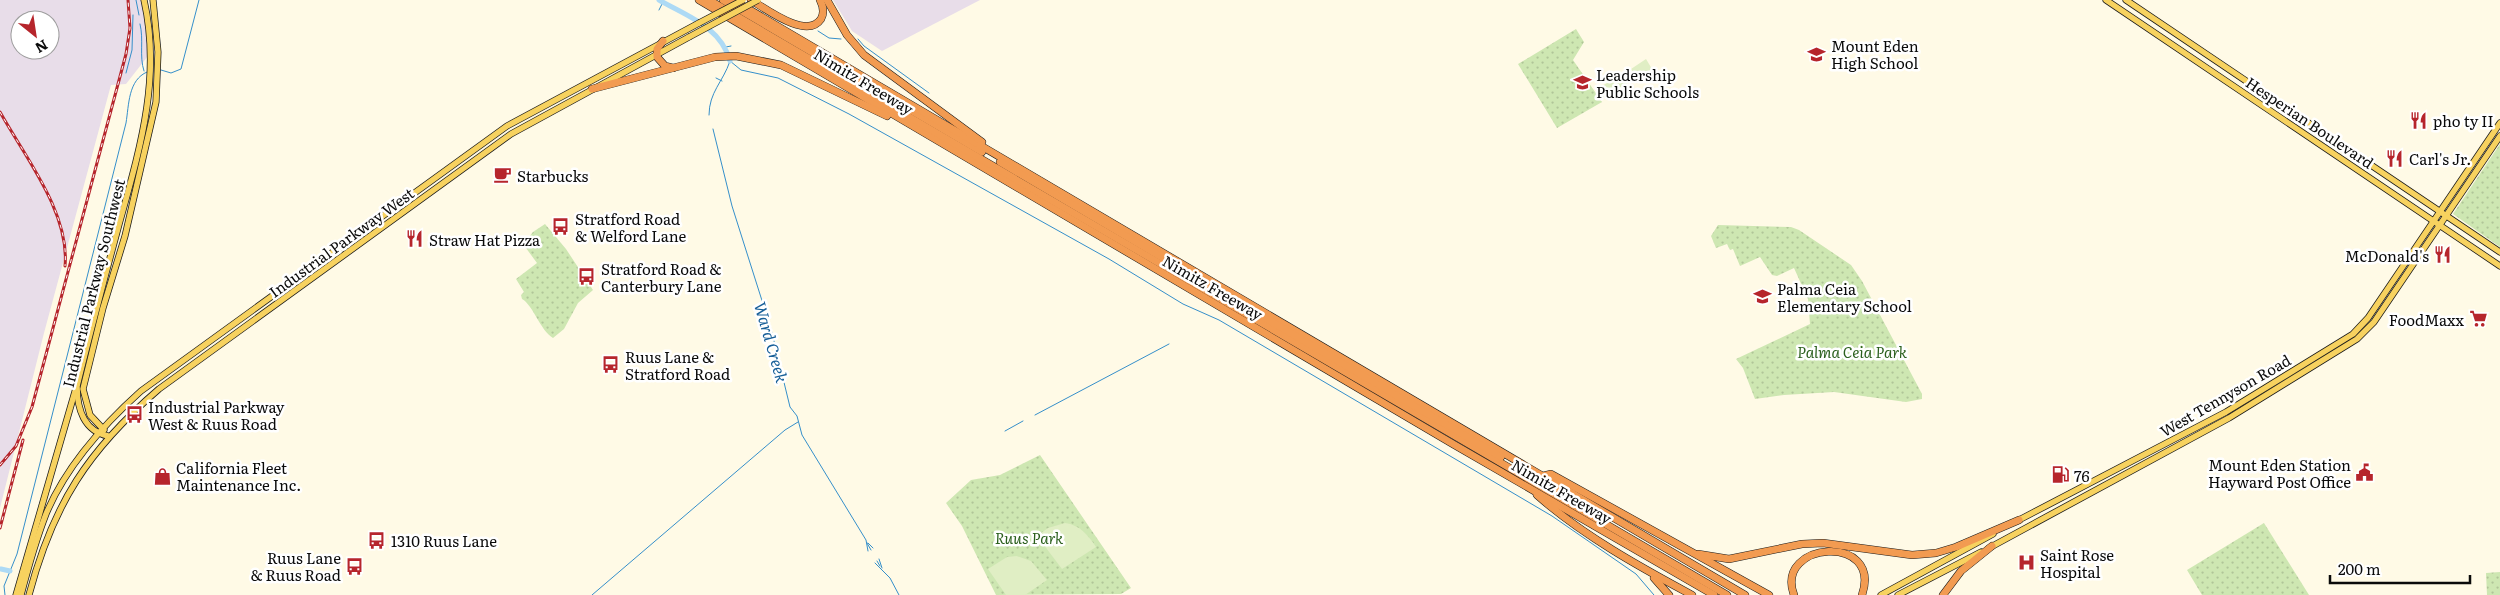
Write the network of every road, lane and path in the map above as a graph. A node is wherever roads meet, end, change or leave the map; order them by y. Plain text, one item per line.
1 (144, 0) edge
2 (153, 0) edge
3 (699, 0) edge
4 (709, 0) edge
5 (722, 0) edge
6 (733, 0) edge
7 (743, 0) edge
8 (751, 0) edge
9 (758, 0) edge
10 (820, 0) edge
11 (826, 0) edge
12 (2106, 0) edge
13 (2126, 0) edge
14 (663, 41) junction
15 (154, 52) junction
16 (657, 54) junction
17 (673, 68) junction
18 (592, 89) junction
19 (2500, 122) edge
20 (927, 136) junction
21 (2500, 136) edge
22 (1021, 170) junction
23 (2440, 211) junction
24 (2447, 216) junction
25 (2434, 220) junction
26 (2440, 225) junction
27 (2500, 252) edge
28 (2500, 266) edge
29 (77, 386) junction
30 (102, 428) junction
31 (1444, 430) junction
32 (97, 434) junction
33 (108, 436) junction
34 (1452, 444) junction
35 (1543, 476) junction
36 (1526, 485) junction
37 (1572, 493) junction
38 (2019, 520) junction
39 (1992, 546) junction
40 (1698, 554) junction
41 (1640, 566) junction
42 (16, 595) edge
43 (21, 595) edge
44 (29, 595) edge
45 (1669, 595) edge
46 (1692, 595) edge
47 (1714, 595) edge
48 (1727, 595) edge
49 (1745, 595) edge
50 (1769, 595) edge
51 (1794, 595) edge
52 (1862, 595) edge
53 (1881, 595) edge
54 (1898, 595) edge
55 (1943, 595) edge

1 - 15 main road, Industrial Parkway Southwest
2 - 15 main road, Industrial Parkway Southwest
3 - 20 highway, Nimitz Freeway
4 - 31 highway
5 - 37 highway
6 - 22 highway, Nimitz Freeway
7 - 14 main road, Industrial Parkway West, bridge
8 - 10 highway
9 - 16 main road, Industrial Parkway West, bridge
11 - 22 highway
12 - 25 main road, Hesperian Boulevard
13 - 23 main road, Hesperian Boulevard
14 - 16 highway
14 - 30 main road, Industrial Parkway West
15 - 29 main road, Industrial Parkway Southwest
15 - 30 main road, Industrial Parkway Southwest
16 - 17 highway
16 - 18 main road, Industrial Parkway West
17 - 18 highway
17 - 20 highway
18 - 33 main road, Industrial Parkway West
19 - 23 main road, West Tennyson Road
20 - 34 highway, Nimitz Freeway
21 - 24 main road, West Tennyson Road
22 - 35 highway, Nimitz Freeway
23 - 24 main road, Hesperian Boulevard
23 - 25 main road, West Tennyson Road
24 - 26 main road, West Tennyson Road
24 - 27 main road, Hesperian Boulevard
25 - 26 main road, Hesperian Boulevard
25 - 38 main road, West Tennyson Road
26 - 28 main road, Hesperian Boulevard
26 - 39 main road, West Tennyson Road
29 - 32 main road, Industrial Parkway Southwest
29 - 42 main road
30 - 32 main road, Industrial Parkway West
30 - 33 main road, Industrial Parkway Southwest
31 - 34 highway
31 - 48 highway
32 - 33 main road
32 - 43 main road, Industrial Parkway West
33 - 44 main road, Industrial Parkway West
34 - 36 highway, Nimitz Freeway
35 - 37 highway, Nimitz Freeway
35 - 40 highway
36 - 41 highway
36 - 47 highway, Nimitz Freeway
37 - 49 highway, Nimitz Freeway
38 - 40 highway
38 - 53 main road, West Tennyson Road
39 - 54 main road, West Tennyson Road
39 - 55 highway
40 - 50 highway
41 - 45 highway
41 - 46 highway
51 - 52 highway

